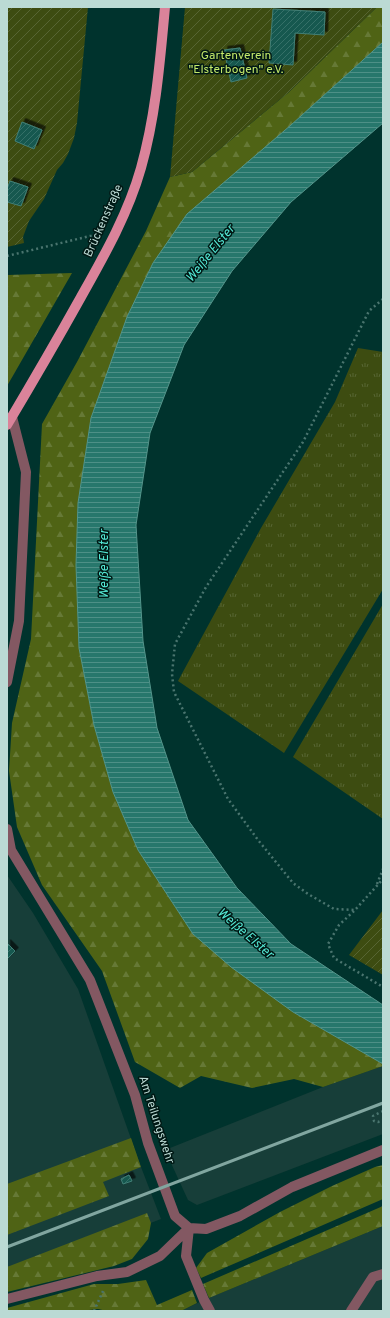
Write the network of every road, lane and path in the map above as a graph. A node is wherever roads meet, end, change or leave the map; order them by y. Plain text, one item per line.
1 (166, 7) edge
2 (113, 238) junction
3 (7, 256) edge
4 (383, 299) edge
5 (9, 421) edge
6 (7, 682) edge
7 (7, 829) edge
8 (383, 869) edge
9 (383, 879) edge
10 (376, 886) junction
11 (355, 910) junction
12 (383, 987) edge
13 (383, 1111) edge
14 (383, 1120) edge
15 (383, 1150) edge
16 (190, 1228) junction
17 (383, 1274) edge
18 (7, 1299) edge
19 (210, 1311) edge
20 (351, 1311) edge

1 - 2 main road, Brückenstraße
2 - 3 path
2 - 5 main road, Brückenstraße
4 - 11 path
5 - 6 lane
7 - 16 lane, Am Teilungswehr
8 - 10 path
9 - 10 path
10 - 11 path
11 - 12 path
13 - 14 path
15 - 16 lane
16 - 18 lane
16 - 19 lane
17 - 20 lane

